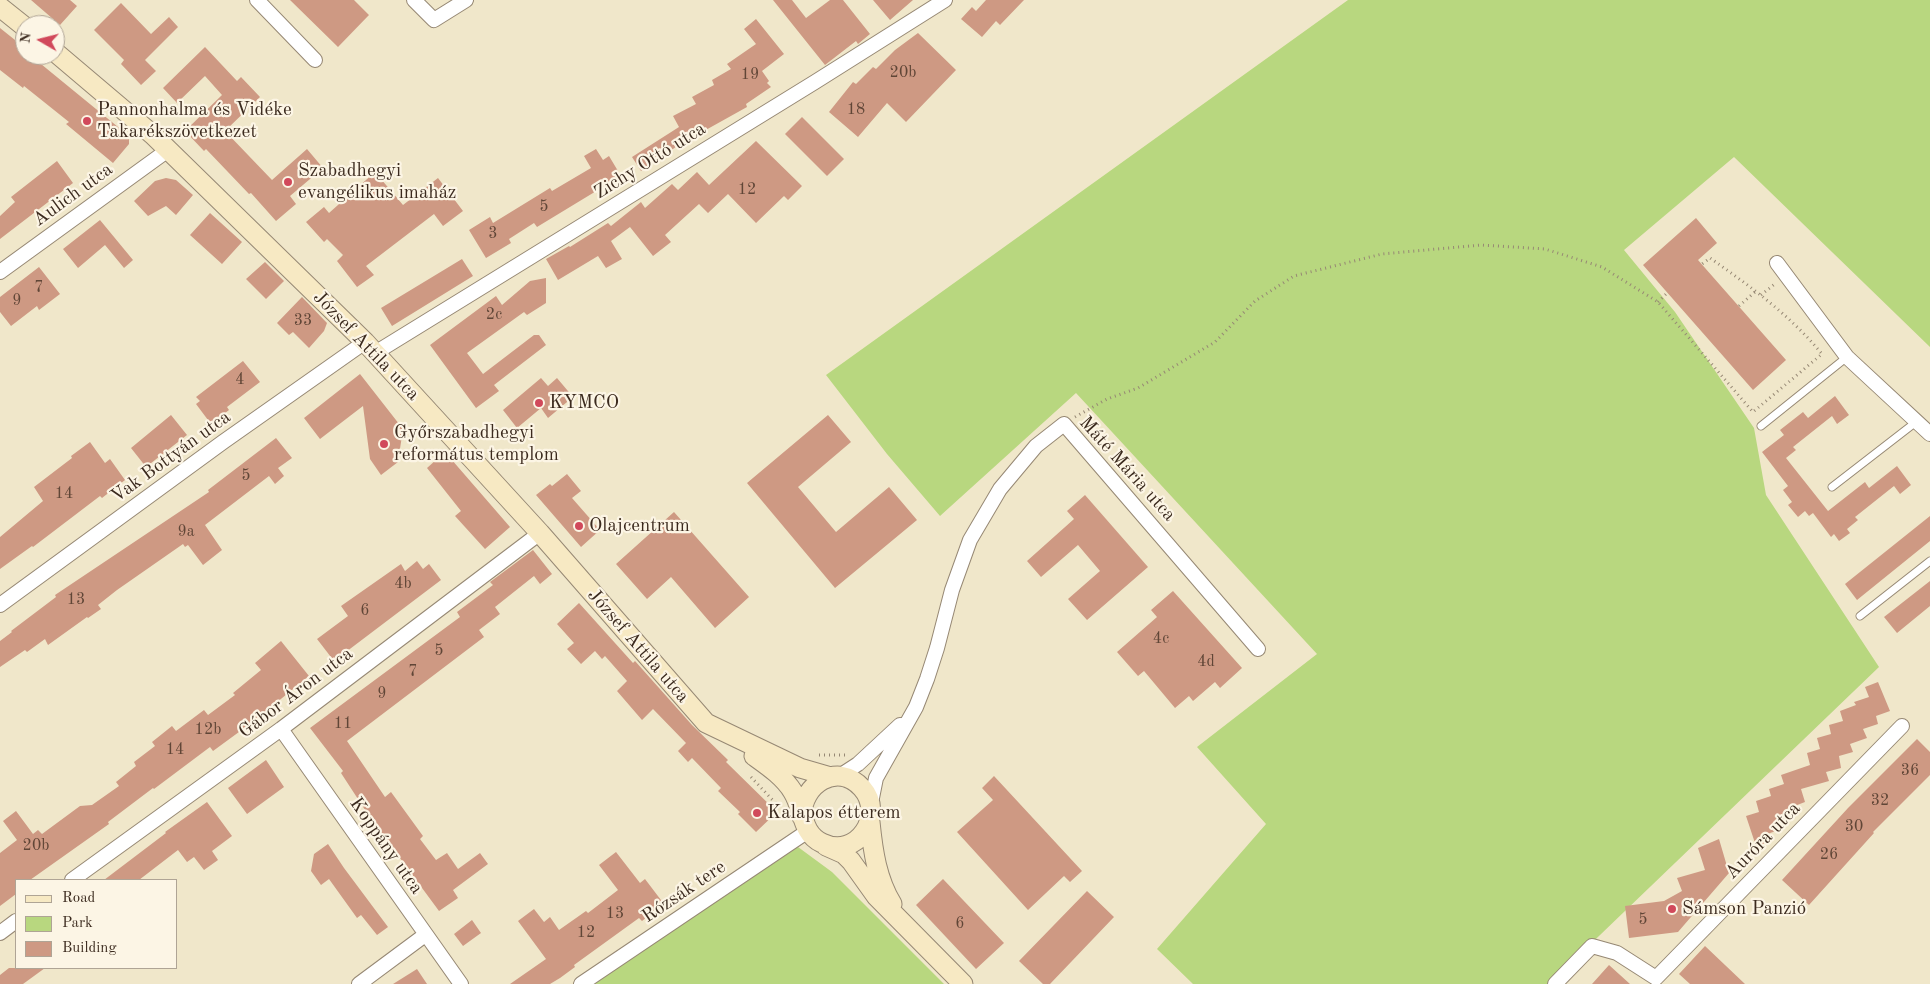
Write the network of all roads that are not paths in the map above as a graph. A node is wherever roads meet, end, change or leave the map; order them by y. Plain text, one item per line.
1 (257, 0) edge
2 (414, 0) edge
3 (466, 0) edge
4 (944, 0) edge
5 (0, 7) edge
6 (15, 19) edge
7 (315, 60) dead end
8 (65, 61) edge
9 (168, 150) junction
10 (1777, 263) dead end
11 (0, 272) edge
12 (370, 347) junction
13 (1846, 357) junction
14 (1916, 422) junction
15 (1761, 426) dead end
16 (1930, 434) edge
17 (1832, 487) dead end
18 (540, 533) junction
19 (1930, 561) edge
20 (0, 605) edge
21 (1860, 616) dead end
22 (1258, 648) dead end
23 (916, 707) junction
24 (1902, 726) dead end
25 (715, 728) junction
26 (280, 729) junction
27 (834, 777) junction
28 (871, 803) junction
29 (870, 822) junction
30 (805, 824) junction
31 (824, 845) junction
32 (73, 879) edge
33 (902, 920) junction
34 (15, 922) edge
35 (0, 933) edge
36 (425, 934) junction
37 (1658, 981) edge
38 (359, 984) edge
39 (461, 984) edge
40 (581, 984) edge
41 (962, 984) edge
42 (1554, 984) edge

1 - 7 street
2 - 3 street
4 - 12 street, Zichy Ottó utca
5 - 6 street
8 - 9 street, József Attila utca
9 - 11 street, Aulich utca
9 - 12 street, József Attila utca
10 - 13 street
12 - 18 street, József Attila utca
12 - 20 street, Vak Bottyán utca
13 - 14 street
13 - 15 lane
14 - 16 street
14 - 17 lane
18 - 25 street, József Attila utca
18 - 26 street, Gábor Áron utca
19 - 21 lane
22 - 23 street, Máté Mária utca
23 - 27 street, Máté Mária utca
23 - 28 street, Máté Mária utca
24 - 37 street, Auróra utca
25 - 27 street, József Attila utca
25 - 30 street, József Attila utca
26 - 32 street, Gábor Áron utca
26 - 36 street, Koppány utca
27 - 28 street, József Attila utca
27 - 30 street
28 - 29 street
29 - 31 street
29 - 33 street
30 - 31 street, József Attila utca
30 - 40 street, Rózsák tere
31 - 33 street, József Attila utca
33 - 41 street
34 - 35 street
36 - 38 street
36 - 39 street, Koppány utca
37 - 42 street, Auróra utca

